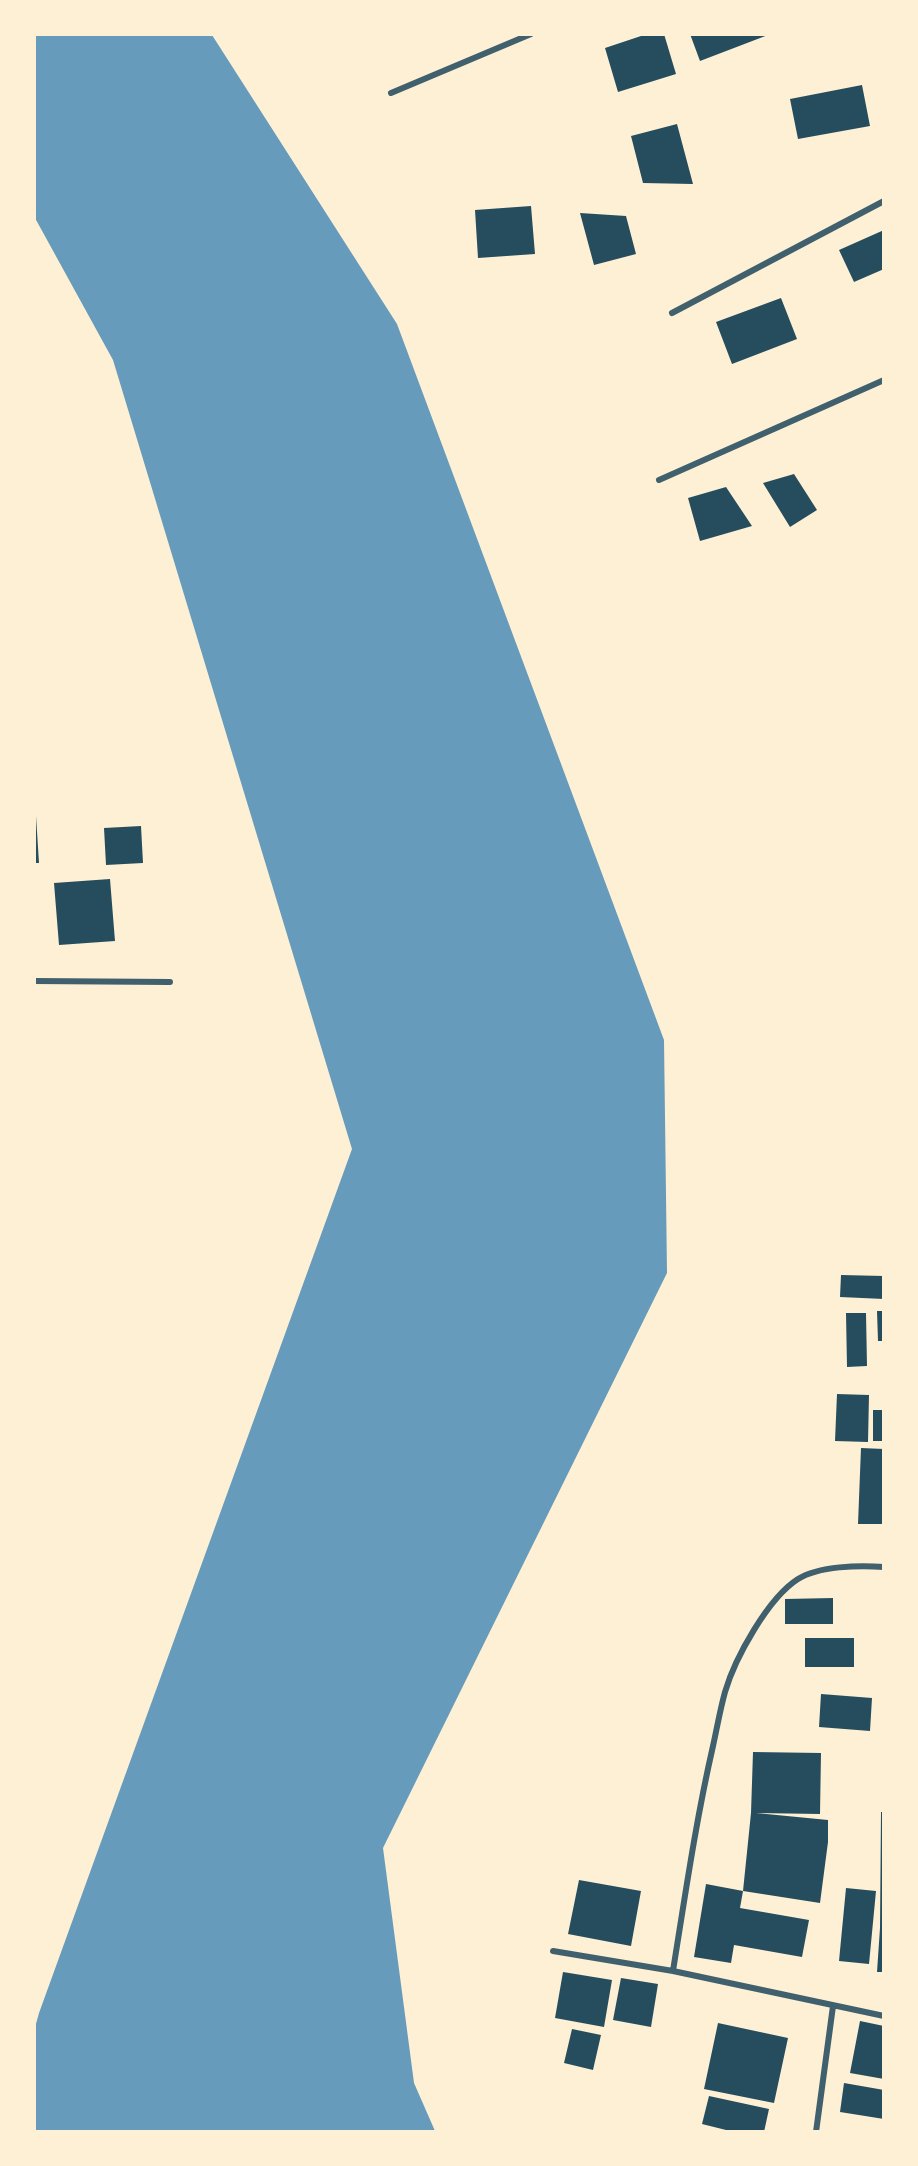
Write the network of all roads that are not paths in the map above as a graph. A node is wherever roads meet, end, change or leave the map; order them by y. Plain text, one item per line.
1 (531, 34) edge
2 (392, 93) dead end
3 (884, 201) edge
4 (672, 313) dead end
5 (884, 380) edge
6 (659, 480) dead end
7 (34, 981) edge
8 (170, 982) dead end
9 (884, 1567) edge
10 (553, 1951) dead end
11 (673, 1971) junction
12 (833, 2006) junction
13 (884, 2016) edge
14 (816, 2132) edge

1 - 2 street
3 - 4 street
5 - 6 street
7 - 8 street
9 - 11 street
10 - 11 street
11 - 12 street
12 - 13 street
12 - 14 street

